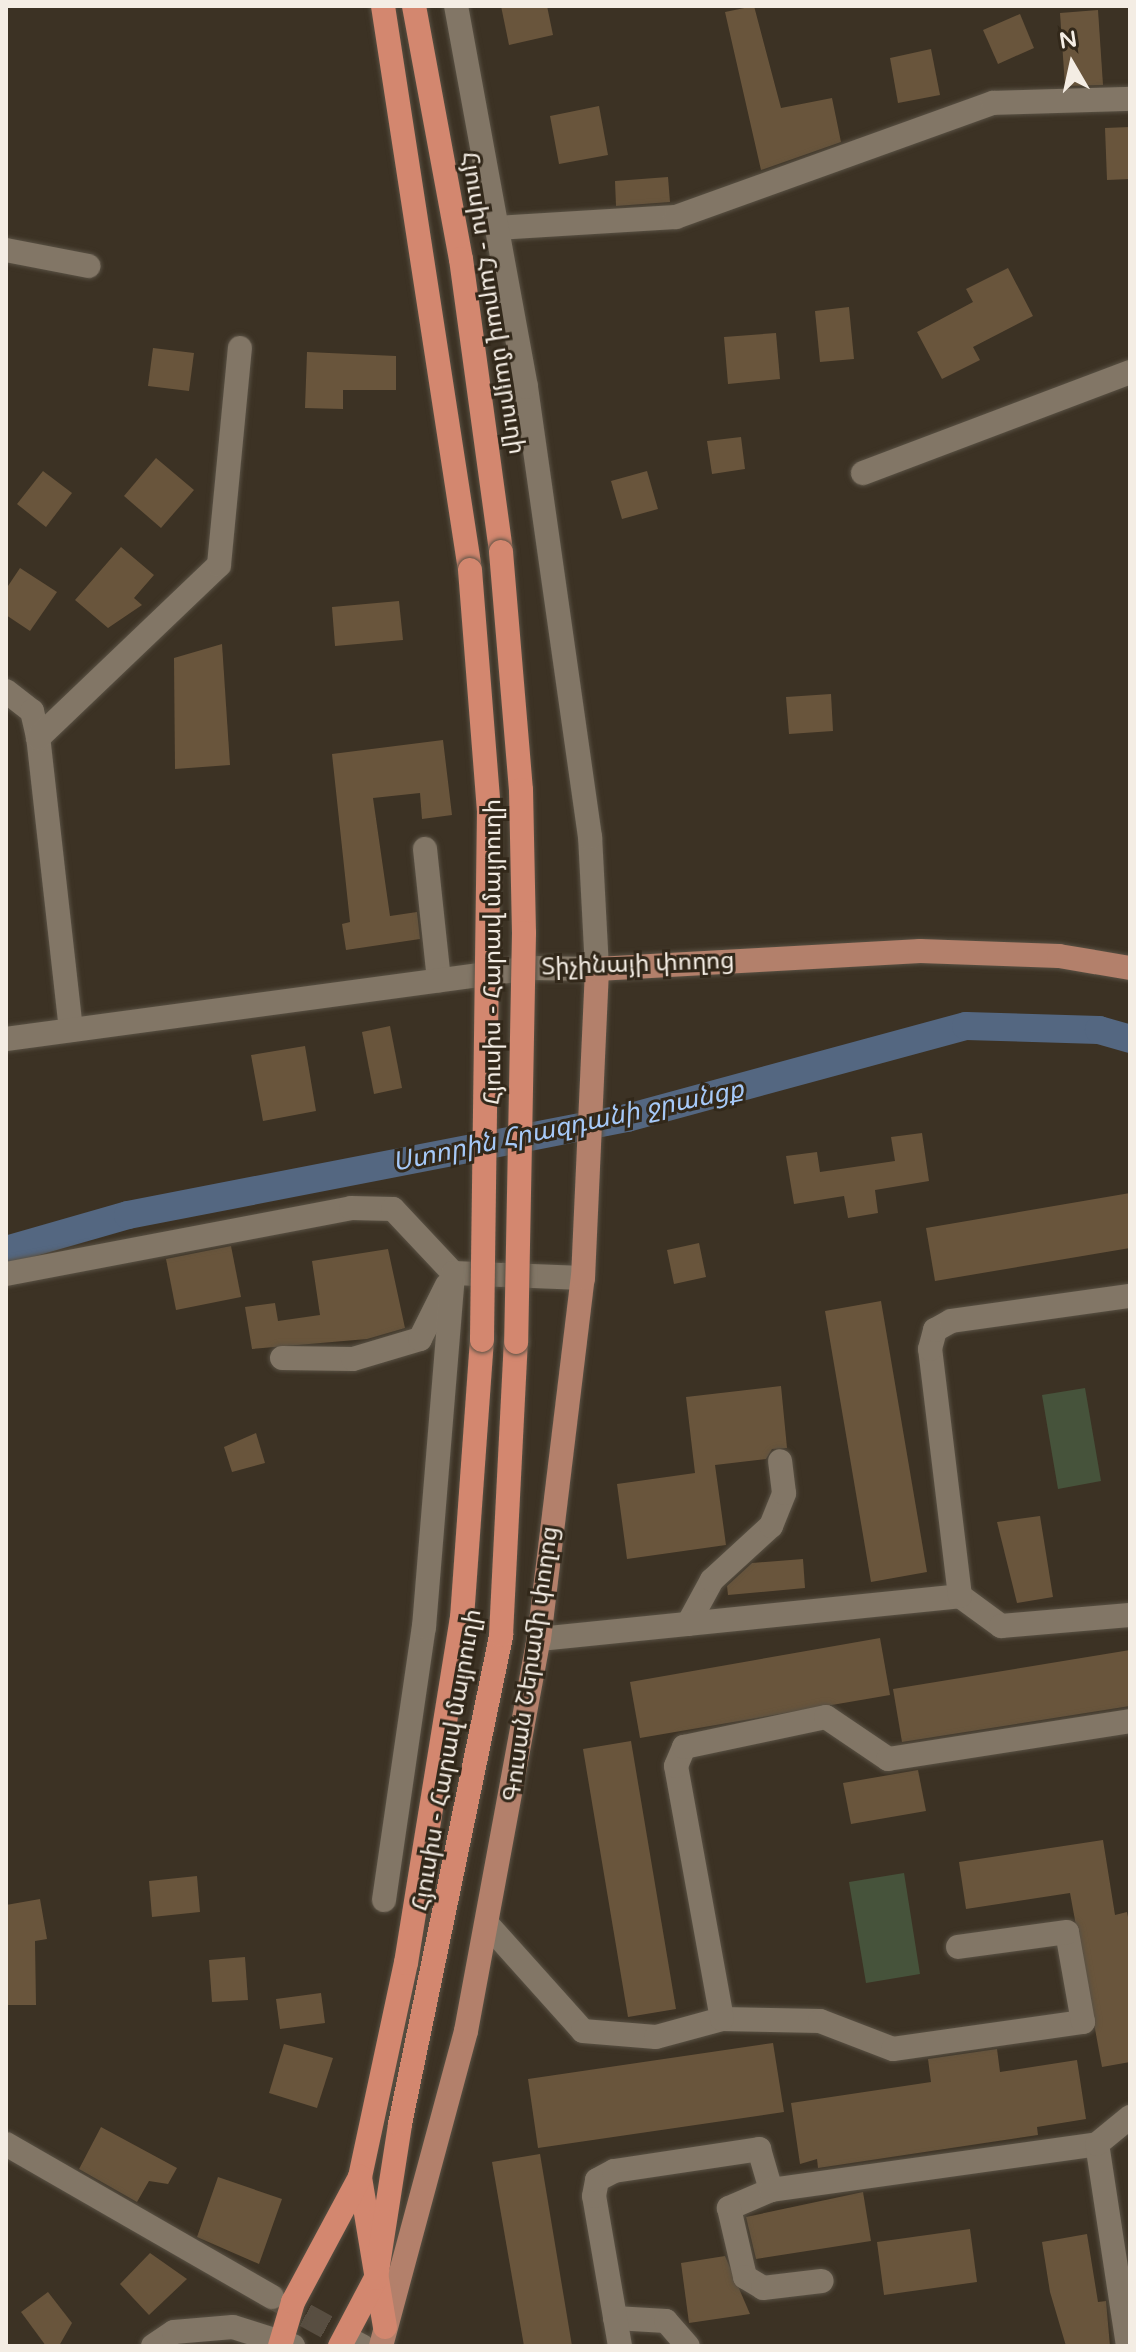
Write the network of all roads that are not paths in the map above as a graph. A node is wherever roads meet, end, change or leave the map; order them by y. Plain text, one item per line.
1 (383, 6) edge
2 (414, 6) edge
3 (456, 6) edge
4 (1130, 99) edge
5 (496, 228) junction
6 (6, 250) edge
7 (88, 266) dead end
8 (240, 348) dead end
9 (1130, 372) edge
10 (863, 473) dead end
11 (6, 691) edge
12 (38, 738) junction
13 (425, 849) dead end
14 (1130, 968) edge
15 (597, 969) junction
16 (439, 980) junction
17 (71, 1030) junction
18 (6, 1039) edge
19 (453, 1273) junction
20 (6, 1274) edge
21 (583, 1278) junction
22 (1130, 1296) edge
23 (282, 1358) dead end
24 (780, 1461) dead end
25 (960, 1596) junction
26 (1130, 1615) edge
27 (688, 1624) junction
28 (539, 1639) junction
29 (1130, 1721) edge
30 (384, 1900) dead end
31 (488, 1925) junction
32 (958, 1947) dead end
33 (722, 2019) junction
34 (1130, 2117) edge
35 (6, 2144) edge
36 (1097, 2144) junction
37 (360, 2177) junction
38 (771, 2190) junction
39 (376, 2278) junction
40 (822, 2281) dead end
41 (272, 2297) tunnel mouth
42 (615, 2318) junction
43 (383, 2337) edge
44 (285, 2345) edge
45 (353, 2345) edge
46 (153, 2346) edge
47 (620, 2346) edge
48 (688, 2346) edge
49 (1128, 2346) edge

1 - 37 highway, Հյուսիս - Հարավ մայրուղի, bridge
2 - 39 highway, Հյուսիս - Հարավ մայրուղի, bridge
3 - 5 street
4 - 5 street
5 - 15 street
6 - 7 street
8 - 12 street
9 - 10 street
11 - 12 street
12 - 17 street
13 - 16 street
14 - 15 main road, Տիչինայի փողոց
15 - 16 street, Տիչինայի փողոց
15 - 21 main road, Գուսան Շերամի փողոց
16 - 17 street, Տիչինայի փողոց
17 - 18 street, Տիչինայի փողոց
19 - 20 street
19 - 21 street
19 - 23 street
19 - 30 street
21 - 28 main road, Գուսան Շերամի փողոց
22 - 25 street
24 - 27 street
25 - 26 street
25 - 27 street
27 - 28 street
28 - 31 main road, Գուսան Շերամի փողոց
29 - 33 street
31 - 33 street
31 - 43 main road, Գուսան Շերամի փողոց
32 - 33 street
34 - 36 street
35 - 41 street
36 - 38 street
36 - 49 street
37 - 39 highway, Հյուսիս - Հարավ մայրուղի
37 - 44 highway, Հյուսիս - Հարավ մայրուղի
38 - 40 street
38 - 42 street
39 - 43 highway
39 - 45 highway, Հյուսիս - Հարավ մայրուղի
42 - 47 street
42 - 48 street
44 - 46 street

